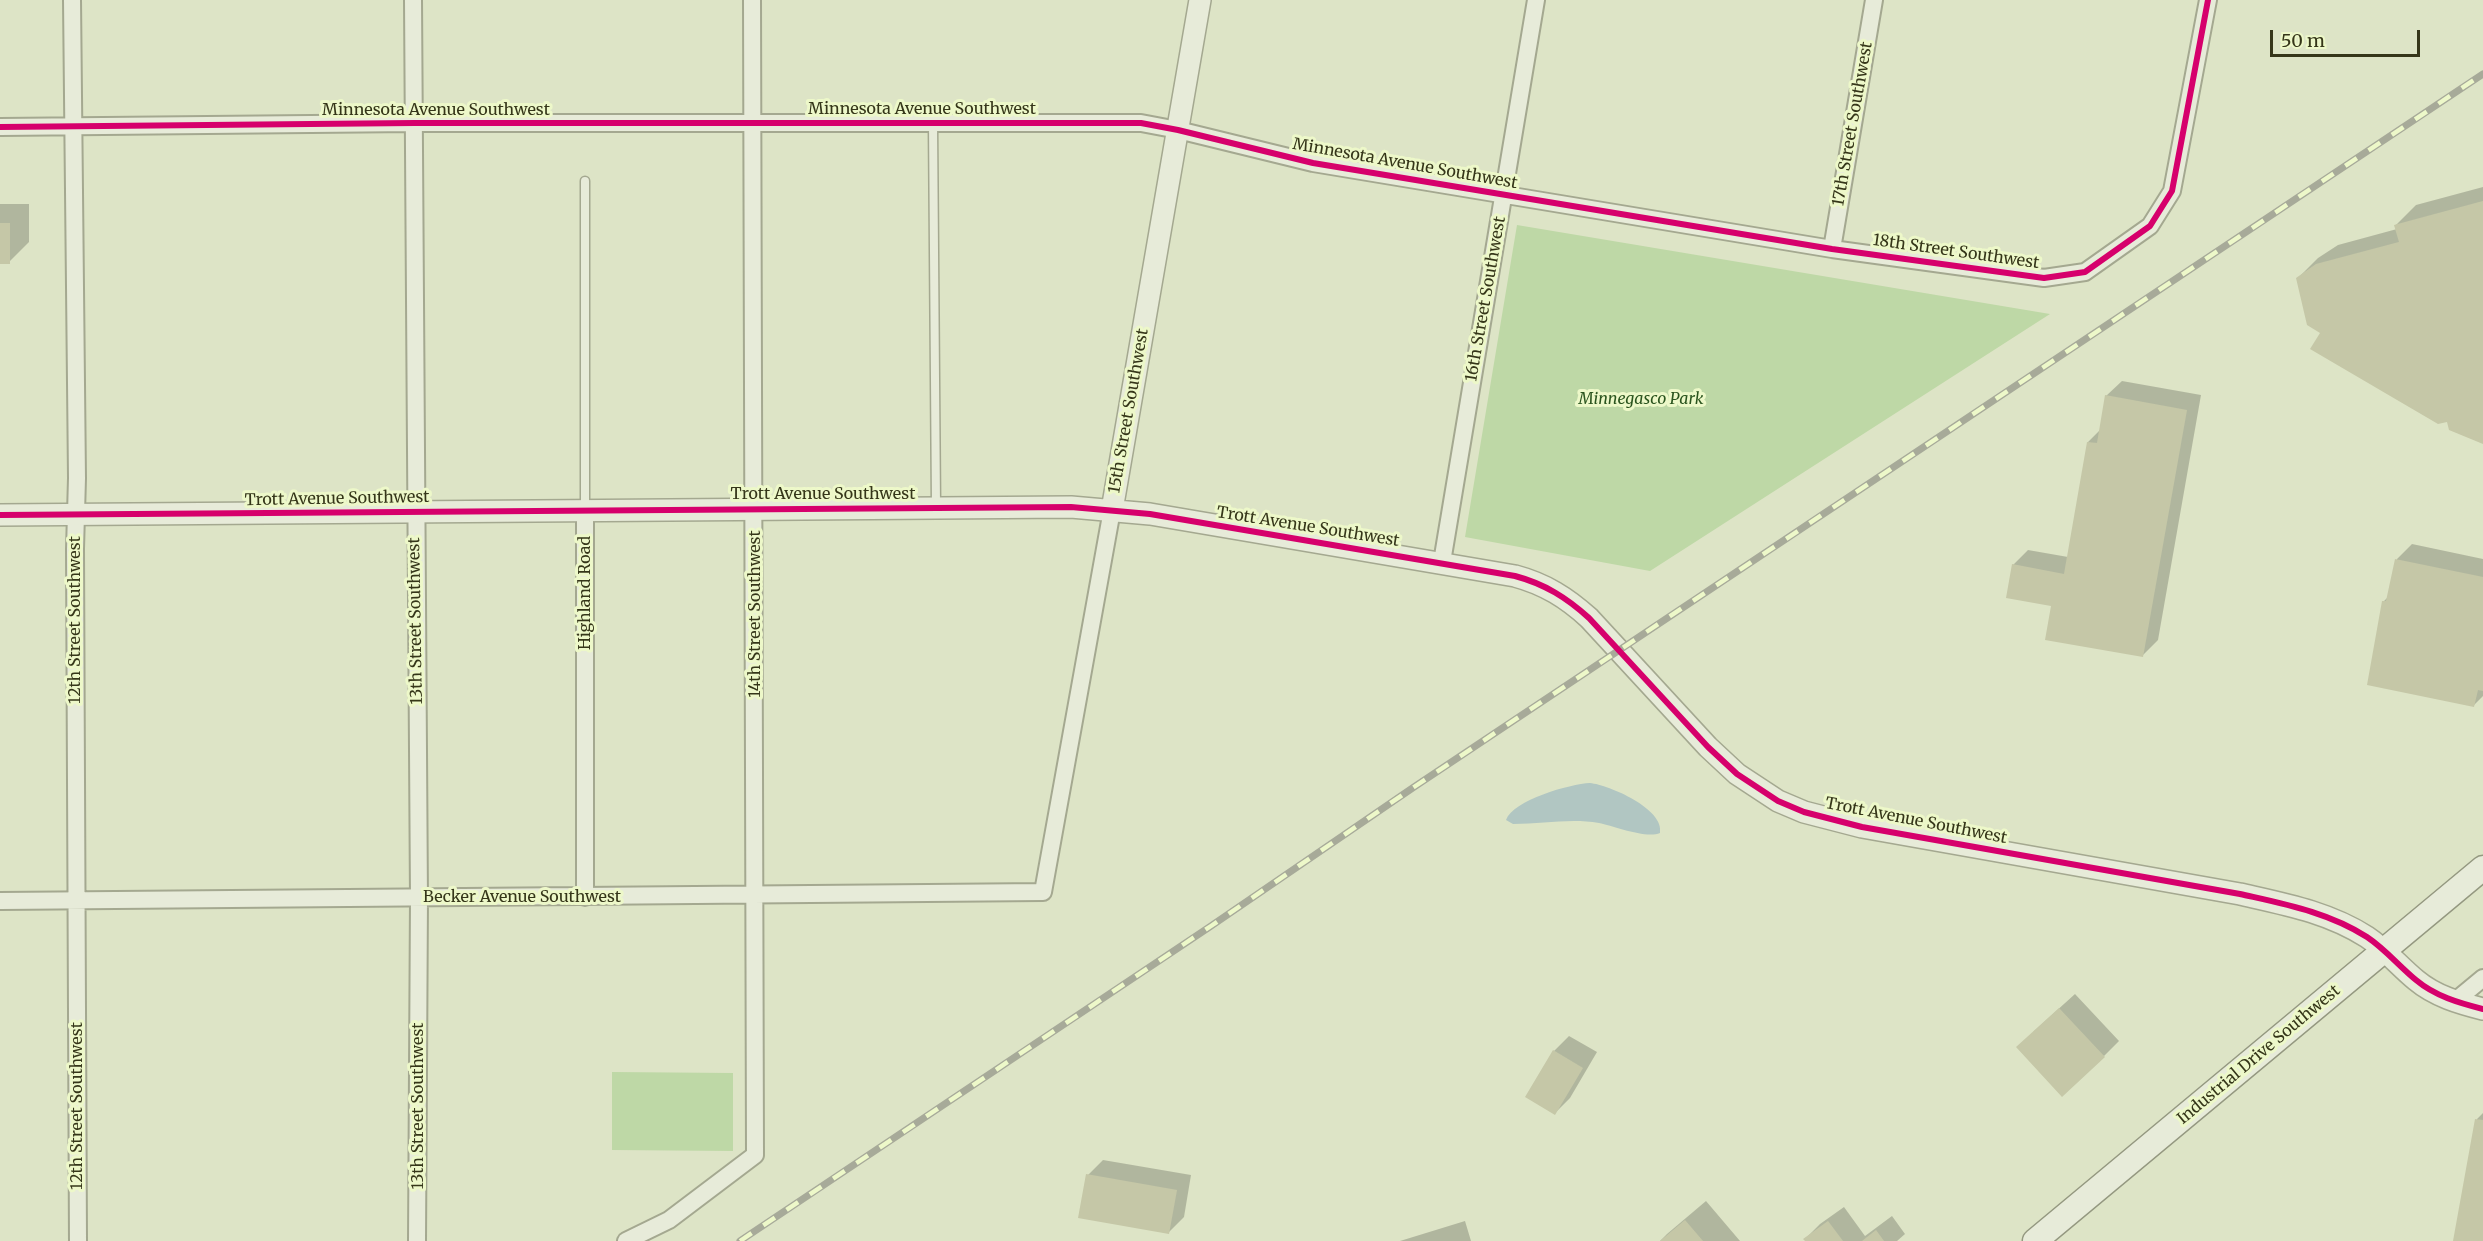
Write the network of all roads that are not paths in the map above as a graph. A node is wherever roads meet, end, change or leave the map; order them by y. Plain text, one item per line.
1 (72, 0) edge
2 (413, 0) edge
3 (752, 0) edge
4 (1200, 0) edge
5 (1536, 0) edge
6 (1874, 0) edge
7 (2208, 0) edge
8 (414, 123) junction
9 (752, 123) junction
10 (933, 123) junction
11 (72, 126) junction
12 (0, 127) edge
13 (1178, 130) junction
14 (585, 181) dead end
15 (1503, 196) junction
16 (1832, 249) junction
17 (936, 507) junction
18 (755, 508) junction
19 (585, 510) junction
20 (1112, 510) junction
21 (415, 512) junction
22 (0, 515) edge
23 (76, 515) junction
24 (1442, 562) junction
25 (2483, 868) edge
26 (1044, 892) joint
27 (755, 895) junction
28 (585, 897) junction
29 (419, 898) junction
30 (76, 901) junction
31 (0, 902) edge
32 (2385, 950) junction
33 (2483, 978) edge
34 (2454, 1002) junction
35 (2483, 1010) edge
36 (78, 1241) edge
37 (417, 1241) edge
38 (626, 1241) edge
39 (2035, 1241) edge

1 - 11 street, 12th Street Southwest
2 - 8 street, 13th Street Southwest
3 - 9 street, 14th Street Southwest
4 - 13 street, 15th Street Southwest
5 - 15 street, 16th Street Southwest
6 - 16 street, 17th Street Southwest
7 - 16 street, 18th Street Southwest
8 - 9 street, Minnesota Avenue Southwest
8 - 11 street, Minnesota Avenue Southwest
8 - 21 street, 13th Street Southwest
9 - 10 street, Minnesota Avenue Southwest
9 - 18 street, 14th Street Southwest
10 - 13 street, Minnesota Avenue Southwest
10 - 17 lane
11 - 12 street, Minnesota Avenue Southwest
11 - 23 street, 12th Street Southwest
13 - 15 street, Minnesota Avenue Southwest
13 - 20 street, 15th Street Southwest
14 - 19 lane, Highland Road
15 - 16 street, Minnesota Avenue Southwest
15 - 24 street, 16th Street Southwest
17 - 18 street, Trott Avenue Southwest
17 - 20 street, Trott Avenue Southwest
18 - 19 street, Trott Avenue Southwest
18 - 27 street, 14th Street Southwest
19 - 21 street, Trott Avenue Southwest
19 - 28 street, Highland Road
20 - 24 street, Trott Avenue Southwest
20 - 26 street, 15th Street Southwest
21 - 23 street, Trott Avenue Southwest
21 - 29 street, 13th Street Southwest
22 - 23 street, Trott Avenue Southwest
23 - 30 street, 12th Street Southwest
24 - 32 street, Trott Avenue Southwest
25 - 32 main road, Industrial Drive Southwest
26 - 27 street, Becker Avenue Southwest
27 - 28 street, Becker Avenue Southwest
27 - 38 street, 14th Street Southwest
28 - 29 street, Becker Avenue Southwest
29 - 30 street, Becker Avenue Southwest
29 - 37 street, 13th Street Southwest
30 - 31 street, Becker Avenue Southwest
30 - 36 street, 12th Street Southwest
32 - 34 street, Trott Avenue Southwest
32 - 39 main road, Industrial Drive Southwest
33 - 34 street
34 - 35 street, Trott Avenue Southwest

